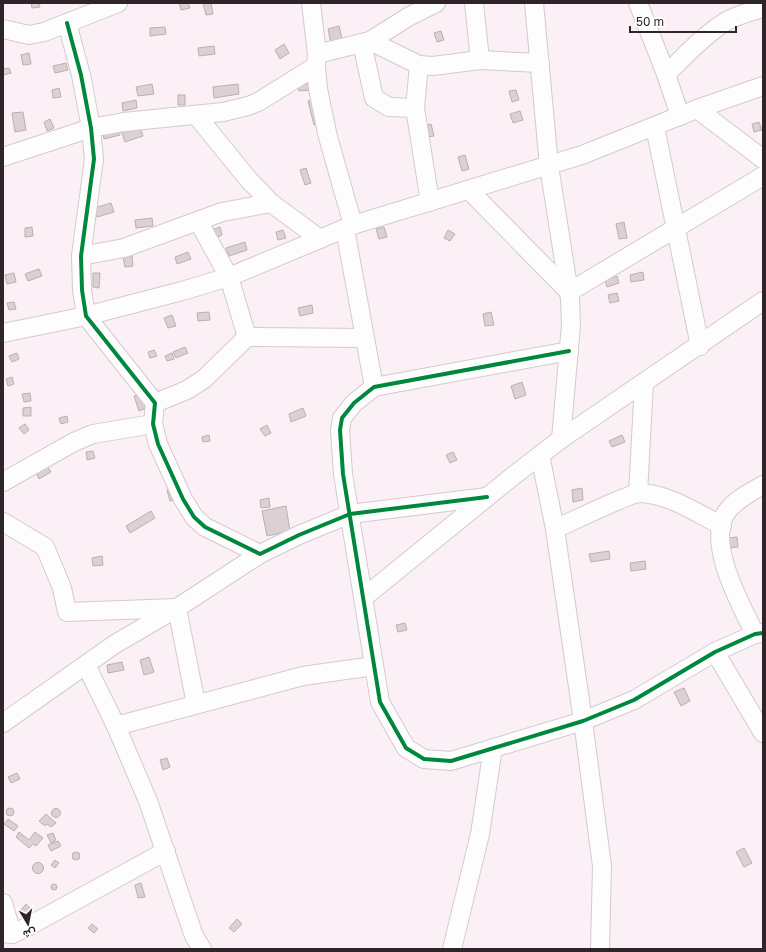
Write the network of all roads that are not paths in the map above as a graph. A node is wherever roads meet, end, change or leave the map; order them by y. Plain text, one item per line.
1 (118, 3) edge
2 (311, 3) edge
3 (436, 3) edge
4 (474, 3) edge
5 (534, 3) edge
6 (638, 3) edge
7 (763, 8) edge
8 (81, 9) edge
9 (66, 23) junction
10 (3, 29) edge
11 (366, 42) junction
12 (317, 60) junction
13 (480, 60) junction
14 (540, 63) junction
15 (419, 65) junction
16 (666, 74) junction
17 (763, 86) edge
18 (416, 108) junction
19 (697, 109) junction
20 (196, 115) junction
21 (680, 116) junction
22 (654, 127) junction
23 (91, 128) junction
24 (3, 157) edge
25 (763, 158) edge
26 (549, 166) junction
27 (763, 176) edge
28 (469, 190) junction
29 (430, 202) junction
30 (271, 203) junction
31 (198, 221) junction
32 (349, 227) junction
33 (675, 227) junction
34 (320, 239) junction
35 (81, 256) junction
36 (229, 277) junction
37 (569, 292) junction
38 (763, 301) edge
39 (86, 316) junction
40 (4, 328) edge
41 (247, 337) junction
42 (364, 338) junction
43 (700, 346) junction
44 (569, 351) junction
45 (644, 383) junction
46 (374, 387) junction
47 (155, 403) junction
48 (153, 424) junction
49 (562, 439) junction
50 (540, 455) junction
51 (3, 482) edge
52 (763, 485) edge
53 (638, 493) junction
54 (487, 497) junction
55 (350, 514) junction
56 (3, 522) edge
57 (722, 526) junction
58 (555, 529) junction
59 (260, 554) junction
60 (363, 598) junction
61 (177, 608) junction
62 (759, 634) edge
63 (715, 652) junction
64 (86, 665) junction
65 (374, 666) junction
66 (196, 704) junction
67 (3, 707) edge
68 (25, 707) junction
69 (583, 721) junction
70 (3, 723) edge
71 (116, 726) junction
72 (763, 733) edge
73 (493, 748) junction
74 (166, 851) junction
75 (3, 904) edge
76 (8, 934) edge
77 (202, 949) edge
78 (452, 949) edge
79 (600, 949) edge

1 - 8 street
2 - 12 street
3 - 11 street
4 - 13 street
5 - 14 street
6 - 16 street
7 - 16 street
8 - 9 street
9 - 10 street
9 - 23 street
11 - 12 street
11 - 15 street
11 - 18 street
12 - 20 street
12 - 32 street
13 - 14 street
13 - 15 street
14 - 26 street
15 - 18 street
16 - 21 street
17 - 19 street
18 - 29 street
19 - 21 street
19 - 25 street
20 - 23 street
20 - 30 street
21 - 22 street
22 - 26 street
22 - 33 street
23 - 24 street
23 - 35 street
26 - 28 street
26 - 37 street
27 - 33 street
28 - 29 street
28 - 37 street
29 - 32 street
30 - 31 street
30 - 34 street
31 - 35 street
31 - 36 street
32 - 34 street
32 - 42 street
33 - 37 street
33 - 43 street
34 - 36 street
35 - 39 street
36 - 39 street
36 - 41 street
37 - 44 street
38 - 43 street
39 - 40 street
39 - 47 street
41 - 42 street
41 - 47 street
42 - 46 street
43 - 45 street
44 - 46 street
44 - 49 street
45 - 49 street
45 - 53 street
46 - 55 street
47 - 48 street
48 - 51 street
48 - 59 street
49 - 50 street
50 - 54 street
50 - 58 street
52 - 57 street
53 - 57 street
53 - 58 street
54 - 55 street
54 - 60 street
55 - 59 street
55 - 60 street
56 - 61 street
57 - 62 street
58 - 69 street
59 - 61 street
60 - 65 street
61 - 64 street
61 - 66 street
62 - 63 street
63 - 69 street
63 - 72 street
64 - 68 street
64 - 71 street
65 - 66 street
65 - 73 street
66 - 71 street
67 - 68 street
68 - 70 street
69 - 73 street
69 - 79 street
71 - 74 street
73 - 78 street
74 - 76 street
74 - 77 street
75 - 76 street

